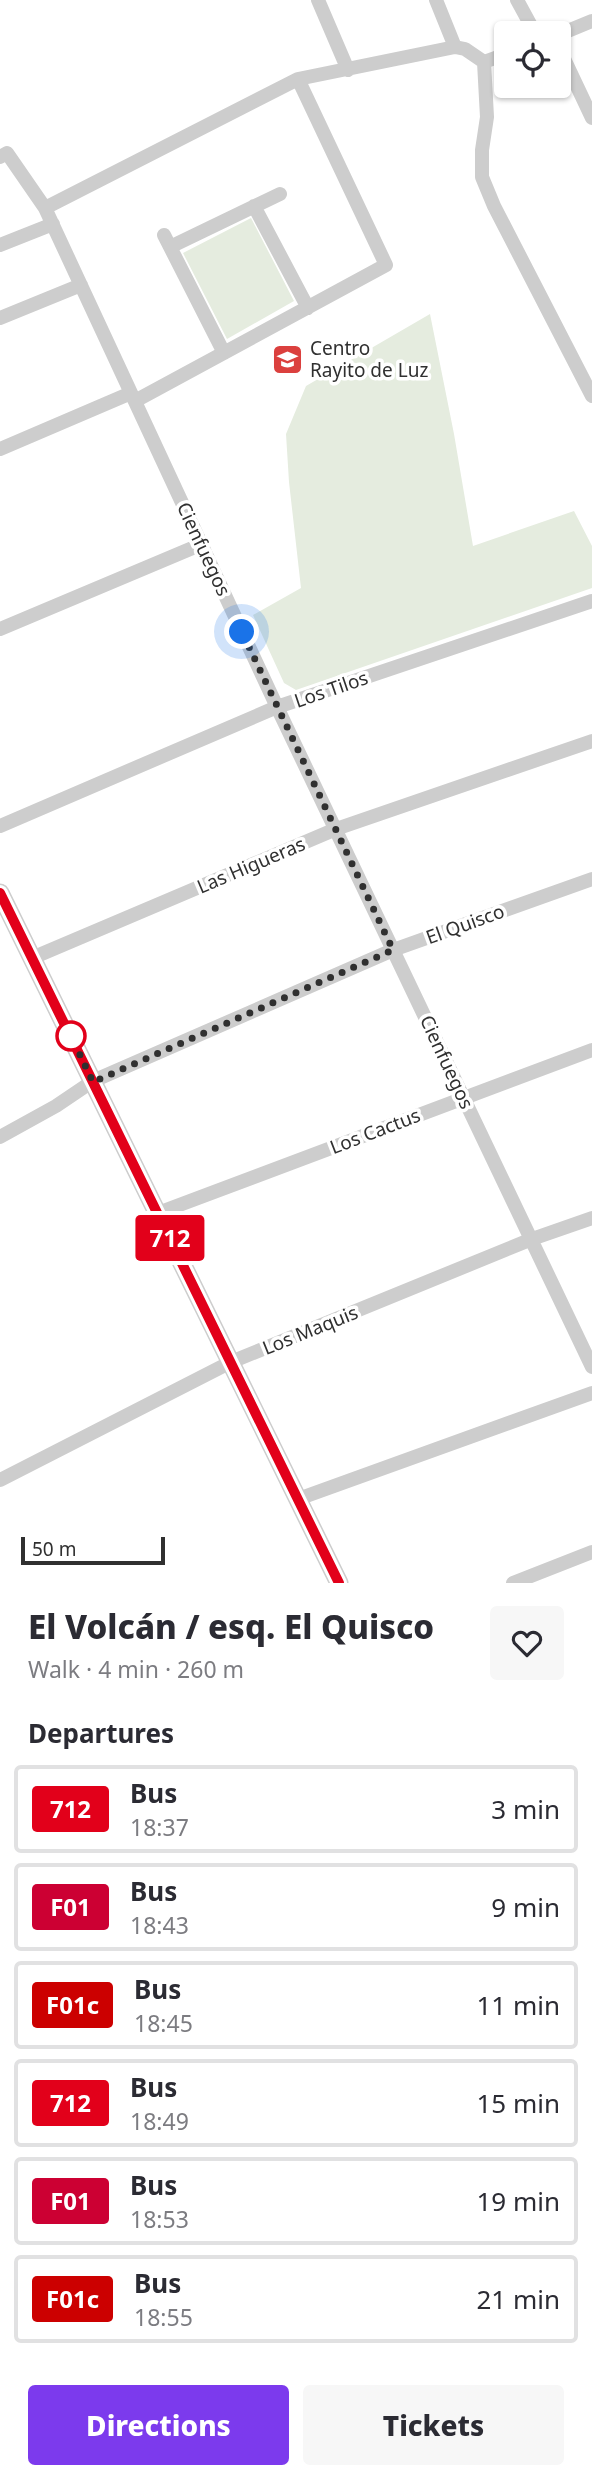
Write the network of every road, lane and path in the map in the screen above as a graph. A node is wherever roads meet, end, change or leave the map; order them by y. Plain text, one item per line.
1 (318, 0) edge
2 (436, 0) edge
3 (517, 0) edge
4 (528, 21) edge
5 (592, 21) edge
6 (571, 29) edge
7 (455, 47) junction
8 (494, 58) edge
9 (484, 62) junction
10 (348, 70) junction
11 (571, 74) edge
12 (298, 79) junction
13 (592, 118) edge
14 (4, 155) edge
15 (280, 194) dead end
16 (254, 206) junction
17 (46, 208) junction
18 (53, 224) junction
19 (0, 246) edge
20 (81, 285) junction
21 (308, 308) junction
22 (0, 318) edge
23 (223, 353) junction
24 (587, 374) edge
25 (592, 396) edge
26 (133, 397) junction
27 (0, 449) edge
28 (202, 544) junction
29 (592, 601) edge
30 (0, 629) edge
31 (277, 707) junction
32 (592, 741) edge
33 (0, 826) edge
34 (336, 829) junction
35 (592, 879) edge
36 (0, 893) edge
37 (393, 950) junction
38 (32, 958) junction
39 (592, 1050) edge
40 (93, 1082) junction
41 (464, 1098) junction
42 (0, 1137) edge
43 (158, 1213) junction
44 (592, 1218) edge
45 (532, 1239) junction
46 (231, 1362) junction
47 (592, 1367) edge
48 (592, 1394) edge
49 (0, 1480) edge
50 (298, 1499) junction
51 (592, 1552) edge
52 (339, 1583) edge
53 (513, 1583) edge

1 - 10 street
2 - 7 street
3 - 4 street
5 - 6 street
7 - 9 street
7 - 10 street
8 - 9 street
9 - 24 street
10 - 12 street
11 - 13 street
12 - 17 street
12 - 21 street
14 - 17 street, Cienfuegos
15 - 16 street
16 - 21 street
16 - 23 street
17 - 18 street, Cienfuegos
18 - 19 street
18 - 20 street, Cienfuegos
20 - 22 street
20 - 26 street, Cienfuegos
21 - 23 street
23 - 26 street
24 - 25 street
26 - 27 street
26 - 28 street, Cienfuegos
28 - 30 street
28 - 31 street, Cienfuegos
29 - 31 street, Los Tilos
31 - 33 street, Los Tilos
31 - 34 street, Cienfuegos
32 - 34 street, Las Higueras
34 - 37 street, Cienfuegos
34 - 38 street, Las Higueras
35 - 37 street, El Quisco
36 - 38 street
37 - 40 street, El Quisco
37 - 41 street, Cienfuegos
38 - 40 street
39 - 41 street, Los Cactus
40 - 42 street, El Quisco
40 - 43 street
41 - 43 street, Los Cactus
41 - 45 street, Cienfuegos
43 - 46 street
44 - 45 street, Los Maquis
45 - 46 street, Los Maquis
45 - 47 street, Cienfuegos
46 - 49 street, Los Maquis
46 - 50 street
48 - 50 street
50 - 52 street
51 - 53 street

